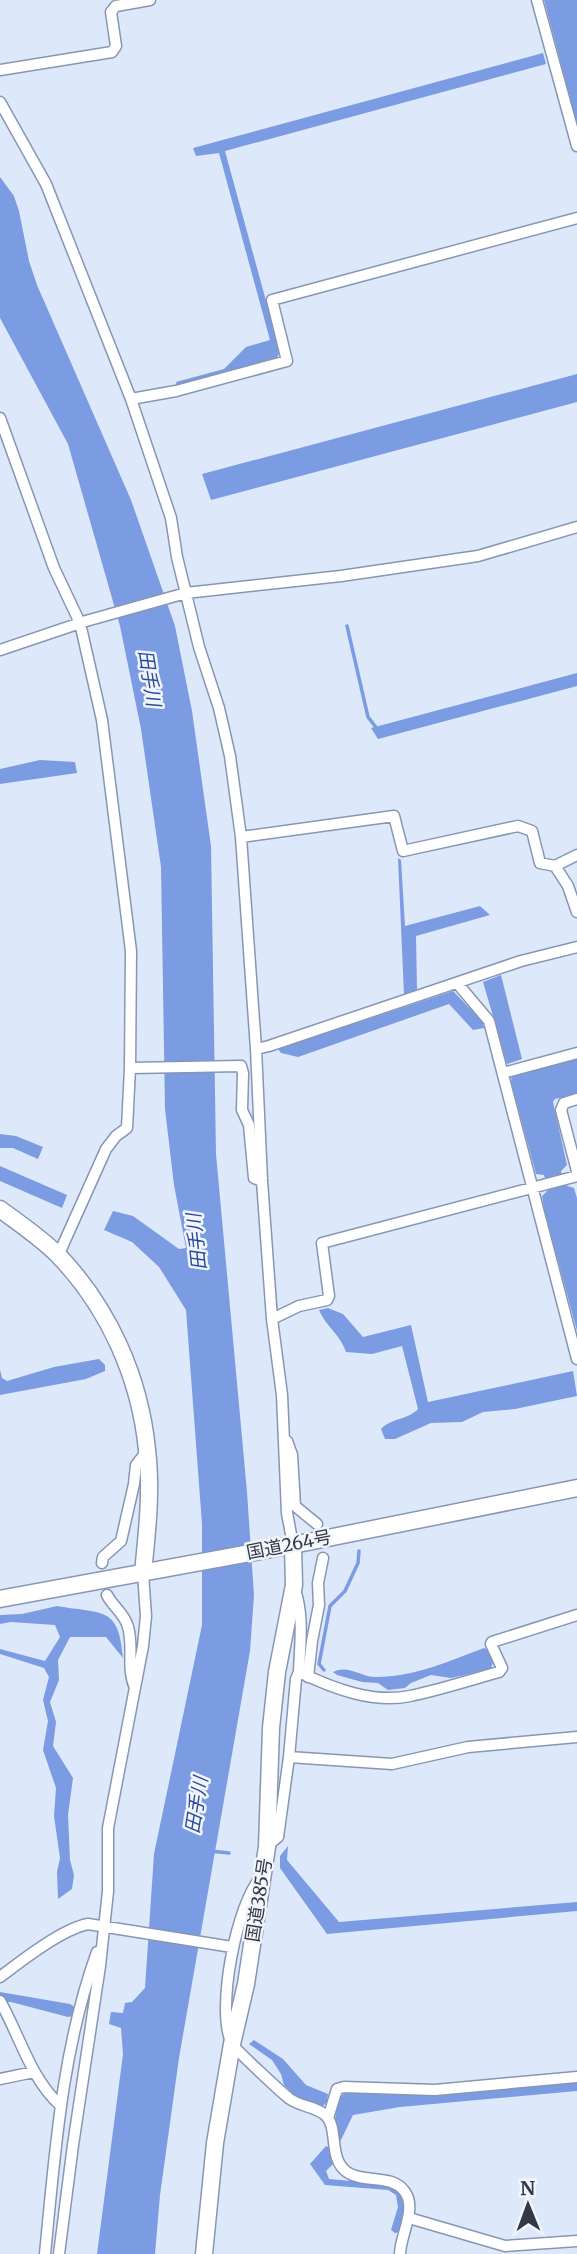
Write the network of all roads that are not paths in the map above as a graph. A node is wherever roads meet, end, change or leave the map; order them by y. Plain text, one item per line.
1 (150, 0) edge
2 (537, 0) edge
3 (0, 70) edge
4 (0, 102) edge
5 (577, 146) edge
6 (577, 218) edge
7 (131, 399) junction
8 (0, 418) edge
9 (577, 527) edge
10 (181, 594) junction
11 (83, 622) junction
12 (0, 649) edge
13 (241, 837) junction
14 (577, 855) edge
15 (555, 866) junction
16 (577, 912) edge
17 (577, 947) edge
18 (457, 983) junction
19 (256, 1048) junction
20 (577, 1053) edge
21 (134, 1068) junction
22 (503, 1073) junction
23 (577, 1099) edge
24 (574, 1175) edge
25 (262, 1181) junction
26 (538, 1186) junction
27 (0, 1209) edge
28 (58, 1256) junction
29 (272, 1319) junction
30 (577, 1359) edge
31 (285, 1435) junction
32 (147, 1450) junction
33 (577, 1489) edge
34 (317, 1524) tunnel mouth
35 (285, 1546) junction
36 (323, 1558) tunnel mouth
37 (103, 1563) dead end
38 (143, 1573) junction
39 (294, 1585) junction
40 (107, 1595) dead end
41 (0, 1599) edge
42 (577, 1615) edge
43 (304, 1675) junction
44 (135, 1688) junction
45 (577, 1737) edge
46 (289, 1757) junction
47 (267, 1847) junction
48 (262, 1875) junction
49 (108, 1926) junction
50 (101, 1943) junction
51 (226, 1947) junction
52 (0, 1977) edge
53 (1, 2002) edge
54 (232, 2044) junction
55 (34, 2072) junction
56 (577, 2077) edge
57 (0, 2079) edge
58 (61, 2106) junction
59 (328, 2118) junction
60 (409, 2218) junction
61 (577, 2241) edge
62 (45, 2254) edge
63 (59, 2254) edge
64 (204, 2254) edge
65 (400, 2254) edge

1 - 3 street
2 - 5 street
4 - 7 street
6 - 7 street
7 - 10 street
8 - 11 street
9 - 10 street
10 - 11 street
10 - 13 street
11 - 12 street
11 - 21 street
13 - 15 street
13 - 19 street
14 - 15 street
15 - 16 street
17 - 18 street
18 - 19 street
18 - 22 street
19 - 25 street
20 - 22 street
21 - 25 street
21 - 28 street
22 - 26 street
23 - 24 street
24 - 26 street
25 - 29 street
26 - 29 street
26 - 30 street
27 - 28 highway
28 - 32 highway
29 - 31 street
31 - 34 street
31 - 35 street
32 - 37 street
32 - 38 highway
33 - 35 highway, 国道264号
35 - 38 highway, 国道264号
35 - 39 highway, 国道385号
36 - 43 street
38 - 41 highway, 国道264号
38 - 44 street
39 - 43 street
39 - 47 highway, 国道385号
40 - 44 street
42 - 43 street
43 - 46 street
44 - 49 street
45 - 46 street
46 - 47 street
47 - 48 highway, 国道385号
48 - 51 street
48 - 54 highway, 国道385号
49 - 50 street
49 - 51 street
49 - 52 street
50 - 58 street
50 - 63 street
51 - 54 street
53 - 55 street
54 - 59 street
54 - 64 highway, 国道385号
55 - 57 street
55 - 58 street
56 - 59 street
58 - 62 street
59 - 60 street
60 - 61 street
60 - 65 street

